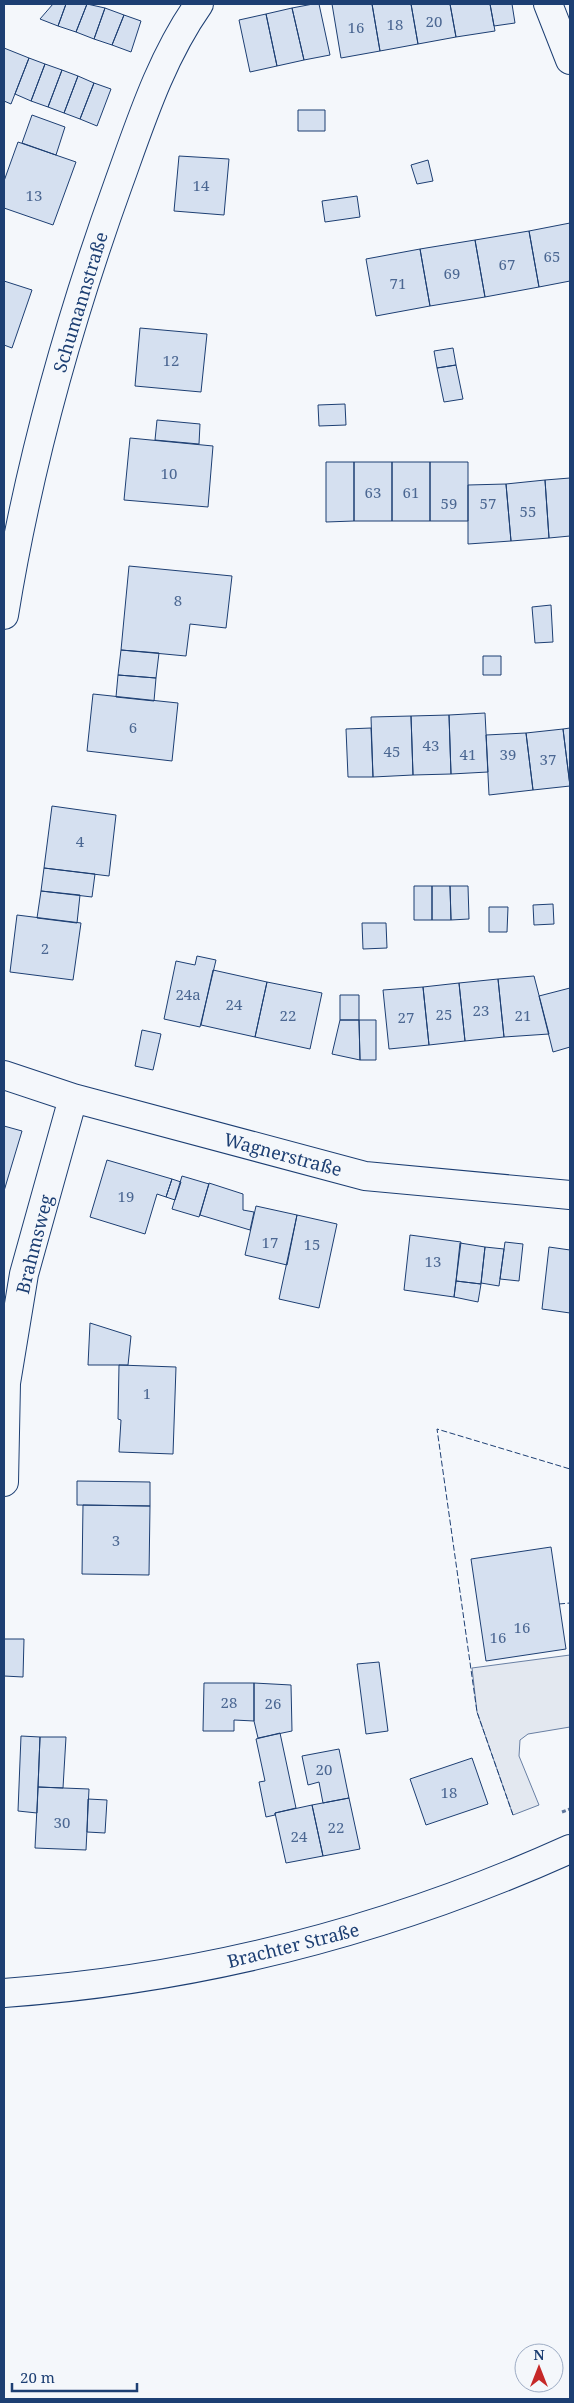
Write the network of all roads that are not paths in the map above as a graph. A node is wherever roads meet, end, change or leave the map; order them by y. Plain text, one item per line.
1 (199, 4) edge
2 (548, 4) edge
3 (570, 60) edge
4 (4, 616) edge
5 (4, 1075) edge
6 (74, 1098) junction
7 (570, 1195) edge
8 (4, 1482) edge
9 (570, 1849) edge
10 (4, 1993) edge

1 - 4 street, Schumannstraße
2 - 3 street
5 - 6 street, Wagnerstraße
6 - 7 street, Wagnerstraße
6 - 8 street, Brahmsweg
9 - 10 street, Brachter Straße

